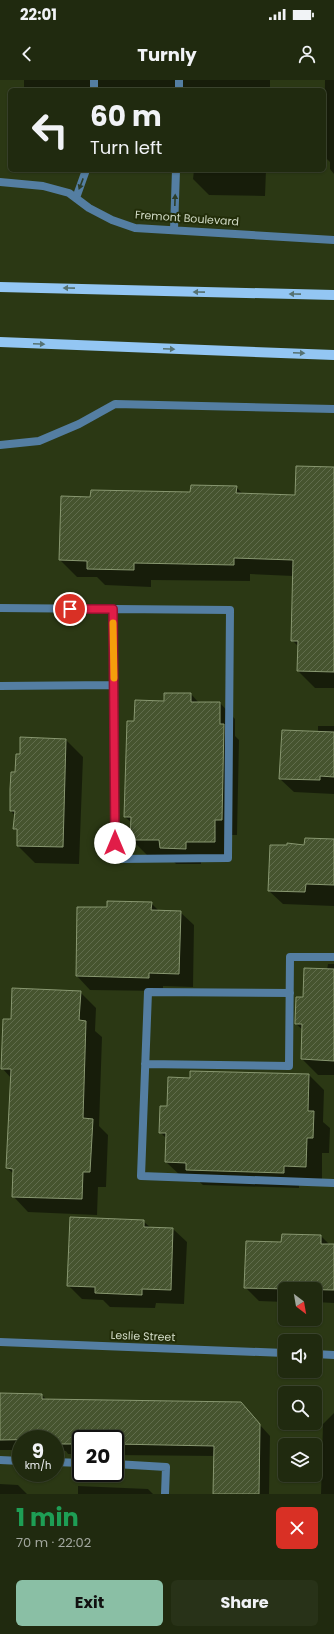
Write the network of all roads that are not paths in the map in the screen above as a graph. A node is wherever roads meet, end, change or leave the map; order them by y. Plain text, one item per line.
1 (85, 172) edge
2 (176, 172) edge
3 (0, 182) edge
4 (76, 198) junction
5 (174, 230) junction
6 (334, 240) edge
7 (0, 287) edge
8 (334, 295) edge
9 (0, 342) edge
10 (334, 354) edge
11 (334, 409) edge
12 (0, 445) edge
13 (0, 608) edge
14 (113, 609) junction
15 (114, 685) junction
16 (0, 686) edge
17 (334, 958) edge
18 (290, 994) junction
19 (145, 1064) junction
20 (334, 1183) edge
21 (0, 1342) edge
22 (278, 1353) edge
23 (322, 1354) edge
24 (334, 1355) edge
25 (0, 1460) edge
26 (12, 1461) edge
27 (124, 1465) edge
28 (165, 1494) edge

1 -> 4 street
5 -> 2 street
3 - 4 street, Fremont Boulevard
4 - 5 street, Fremont Boulevard
5 - 6 street, Fremont Boulevard
8 -> 7 main road
9 -> 10 main road
11 - 12 street
13 - 14 street
14 - 15 street
14 - 15 street
15 - 16 street
17 - 18 street
18 - 19 street
18 - 19 street
19 - 20 street
21 - 22 street, Leslie Street
23 - 24 street
25 - 26 street
27 - 28 street

